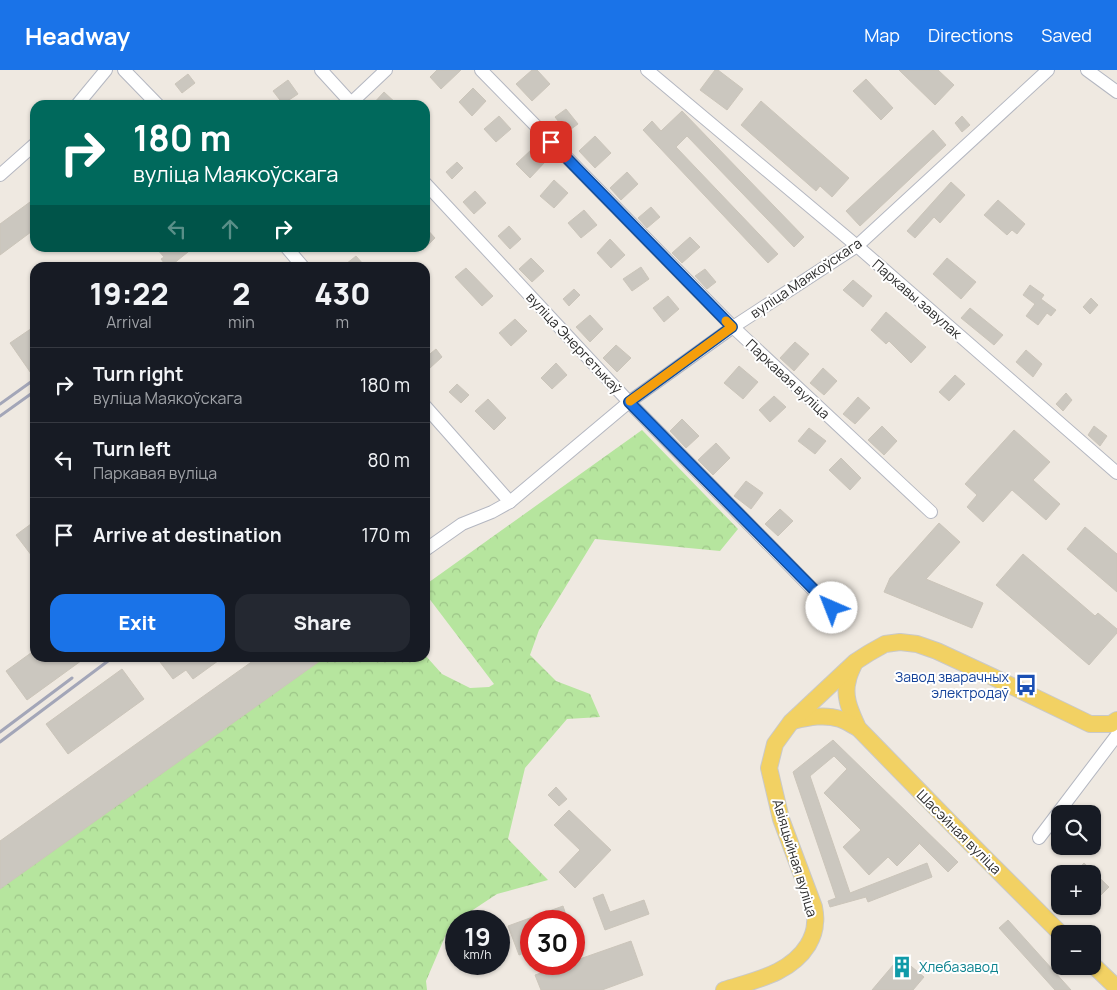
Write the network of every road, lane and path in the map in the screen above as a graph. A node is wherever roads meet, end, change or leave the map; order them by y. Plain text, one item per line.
1 (106, 70) edge
2 (124, 70) edge
3 (320, 70) edge
4 (386, 70) edge
5 (481, 70) edge
6 (647, 70) edge
7 (1048, 70) edge
8 (1087, 70) edge
9 (1117, 92) edge
10 (81, 100) edge
11 (153, 100) edge
12 (348, 100) edge
13 (356, 100) edge
14 (30, 148) edge
15 (0, 175) edge
16 (430, 188) edge
17 (857, 246) junction
18 (290, 252) edge
19 (299, 262) edge
20 (732, 327) junction
21 (629, 402) junction
22 (430, 412) edge
23 (1117, 473) edge
24 (510, 502) junction
25 (931, 512) dead end
26 (430, 546) edge
27 (832, 608) dead end
28 (855, 662) junction
29 (1117, 720) edge
30 (791, 722) junction
31 (858, 728) junction
32 (1117, 735) edge
33 (1040, 838) dead end
34 (1052, 925) edge
35 (1101, 973) edge
36 (1117, 988) edge
37 (724, 990) edge

1 - 10 street
2 - 11 street
3 - 12 street
4 - 13 street
5 - 20 street, Паркавая вуліца
6 - 17 street, Паркавы завулак
7 - 17 street, вуліца Маякоўскага
8 - 9 street
14 - 15 street
16 - 21 street, вуліца Энергетыкаў
17 - 20 street, вуліца Маякоўскага
17 - 23 street, Паркавы завулак
18 - 19 street
20 - 21 street, вуліца Маякоўскага
20 - 25 street, Паркавая вуліца
21 - 24 street, вуліца Маякоўскага
21 - 27 street, вуліца Энергетыкаў
22 - 24 street
24 - 26 street, вуліца Маякоўскага
28 - 29 main road, Авіяцыйная вуліца
28 - 30 main road, Авіяцыйная вуліца
28 - 31 main road
30 - 31 main road
30 - 37 main road, Авіяцыйная вуліца
31 - 34 main road, Шасэйная вуліца
32 - 33 street
35 - 36 main road

